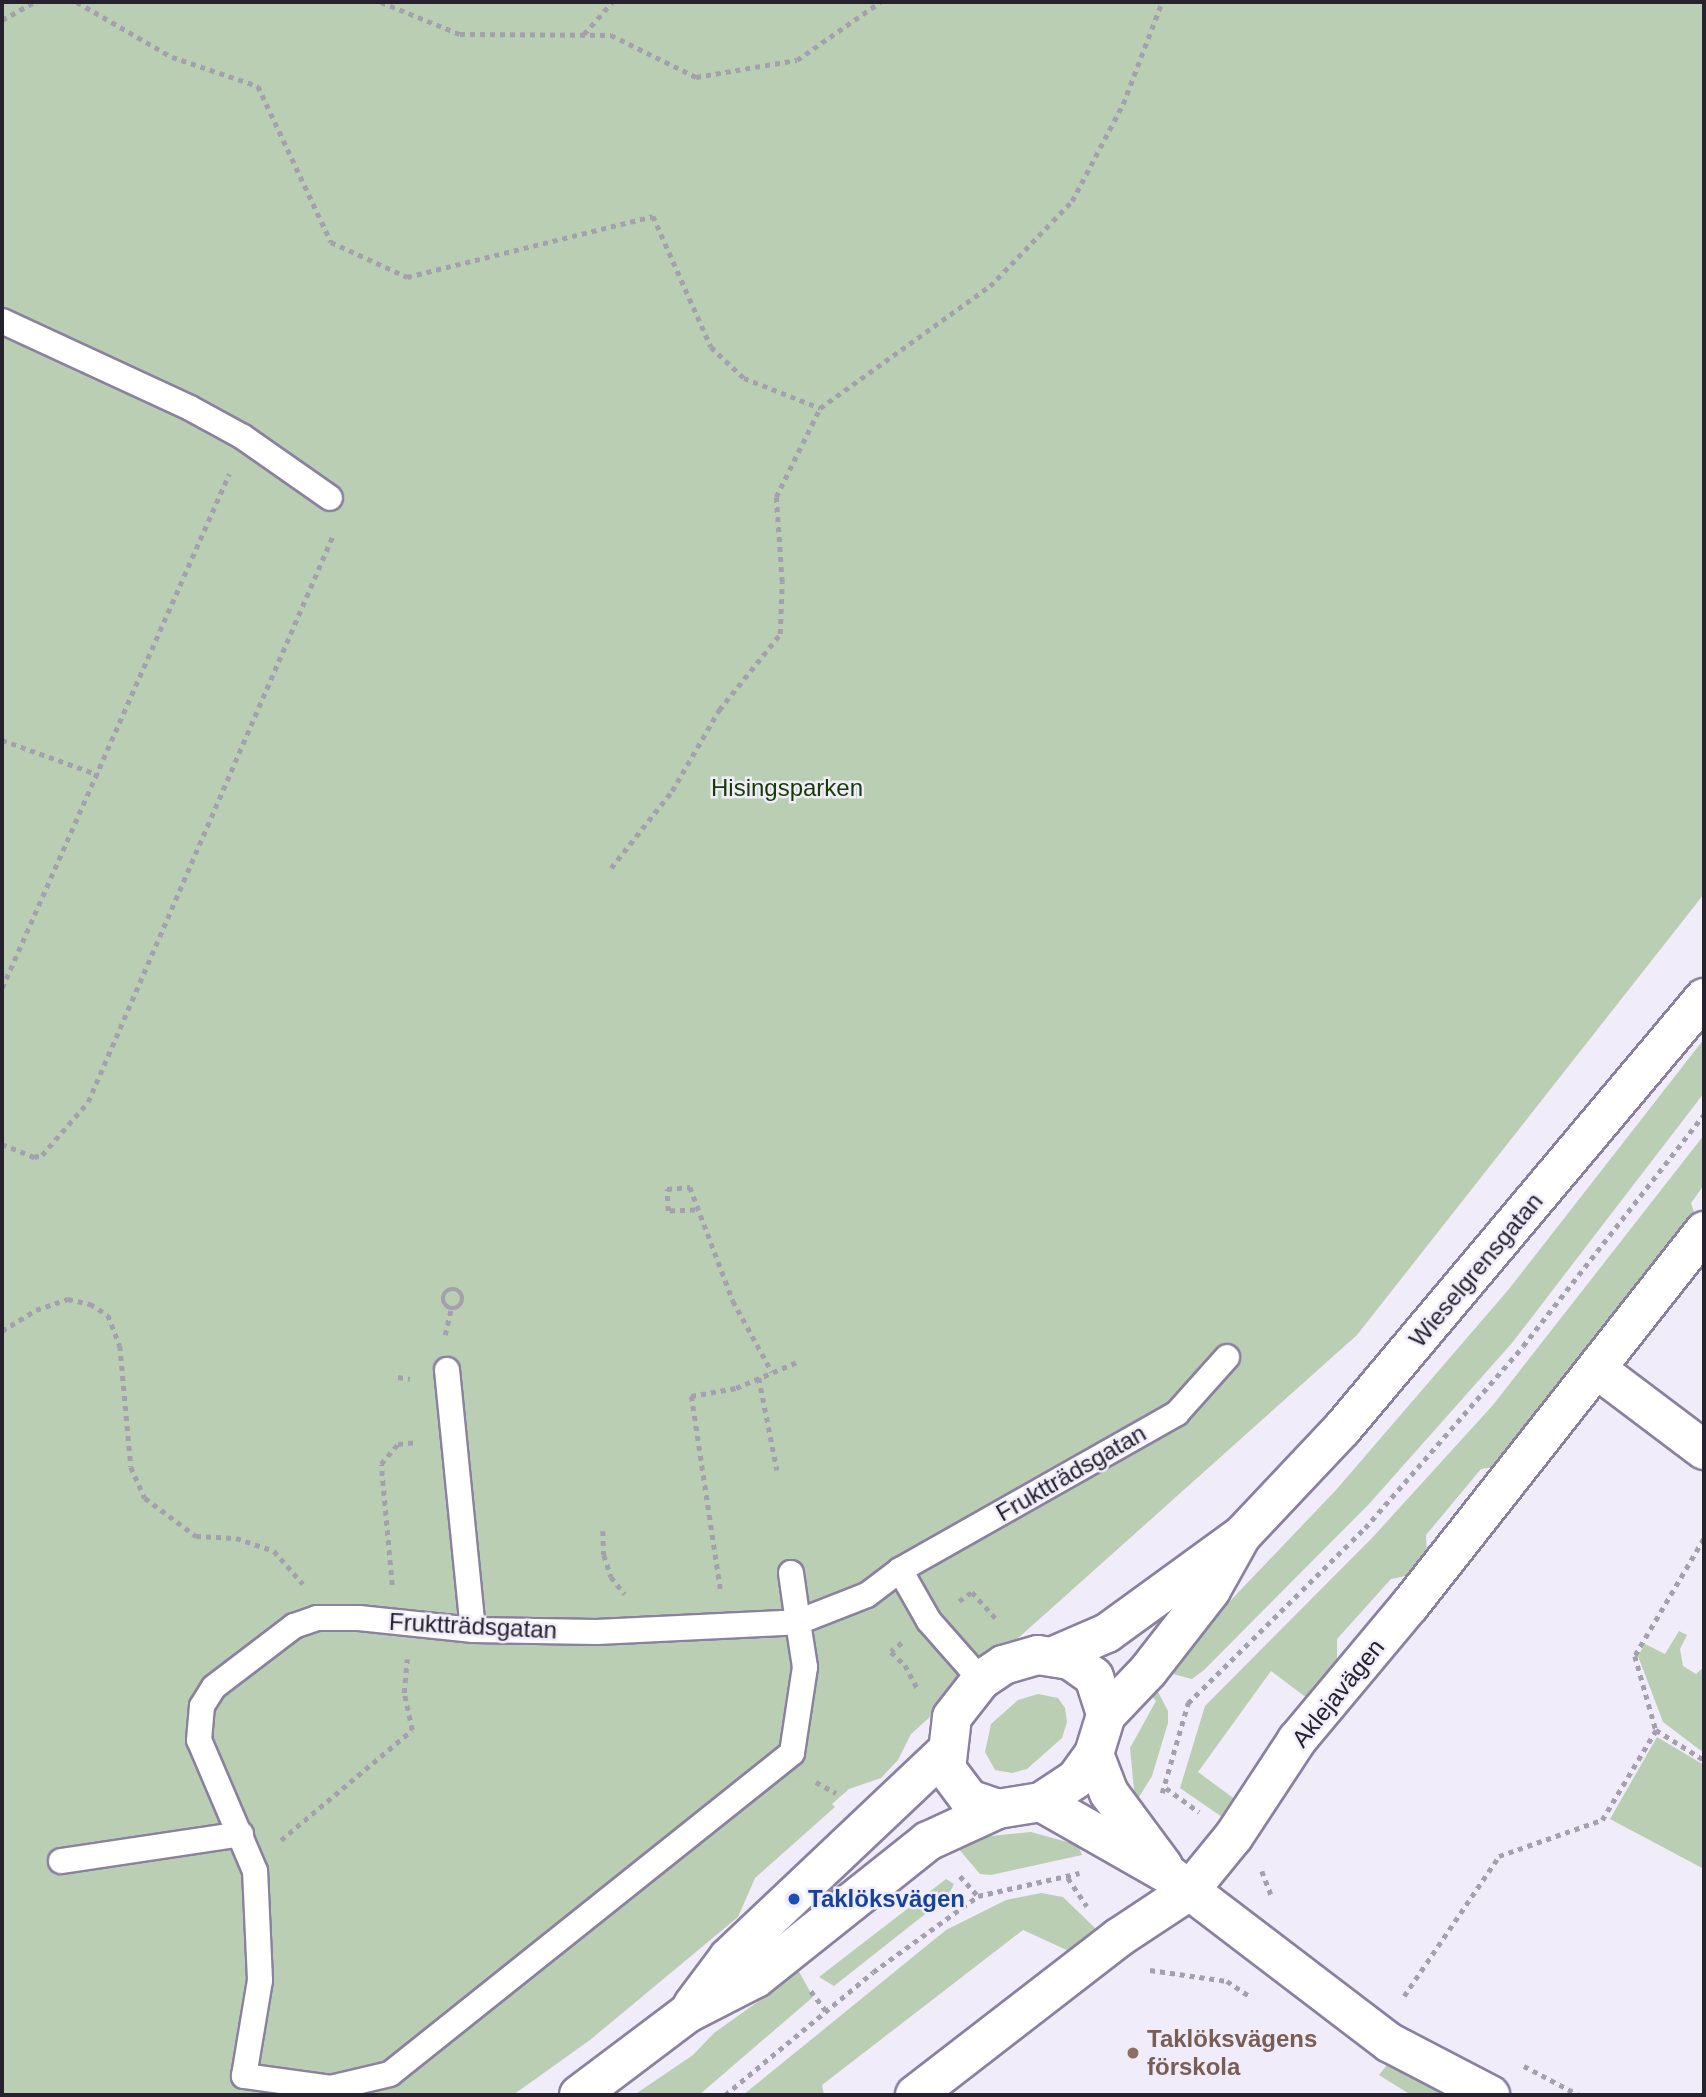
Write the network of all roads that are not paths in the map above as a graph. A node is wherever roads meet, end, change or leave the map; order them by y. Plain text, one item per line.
1 (2, 321) edge
2 (330, 498) road end
3 (1704, 998) edge
4 (1704, 1231) edge
5 (1227, 1357) dead end
6 (446, 1370) dead end
7 (1598, 1370) junction
8 (1704, 1450) edge
9 (1241, 1535) junction
10 (900, 1570) junction
11 (791, 1573) dead end
12 (798, 1622) junction
13 (473, 1630) junction
14 (1054, 1656) junction
15 (981, 1680) junction
16 (1106, 1715) junction
17 (944, 1754) junction
18 (1094, 1754) junction
19 (1041, 1802) junction
20 (998, 1809) junction
21 (241, 1834) junction
22 (1125, 1835) junction
23 (61, 1861) dead end
24 (1178, 1883) junction
25 (688, 2013) junction
26 (240, 2086) edge
27 (579, 2095) edge
28 (915, 2095) edge
29 (1490, 2095) edge

1 - 2 lane
3 - 9 street, Wieselgrensgatan
4 - 7 street, Aklejavägen
5 - 10 lane, Fruktträdsgatan
6 - 13 lane
7 - 8 street
7 - 24 street, Aklejavägen
9 - 14 street, Wieselgrensgatan
9 - 16 street, Wieselgrensgatan
10 - 12 lane, Fruktträdsgatan
10 - 15 lane
11 - 12 lane
12 - 13 lane, Fruktträdsgatan
12 - 26 lane
13 - 21 lane, Fruktträdsgatan
14 - 15 street, Wieselgrensgatan
14 - 16 street
15 - 17 street, Wieselgrensgatan
16 - 18 street, Wieselgrensgatan
17 - 20 street
17 - 25 street, Wieselgrensgatan
18 - 19 street, Wieselgrensgatan
18 - 22 street
19 - 20 street, Wieselgrensgatan
19 - 22 street
20 - 25 street, Wieselgrensgatan
21 - 23 lane
21 - 26 lane, Fruktträdsgatan
22 - 24 street
24 - 28 street, Aklejavägen
24 - 29 street
25 - 27 street, Wieselgrensgatan

